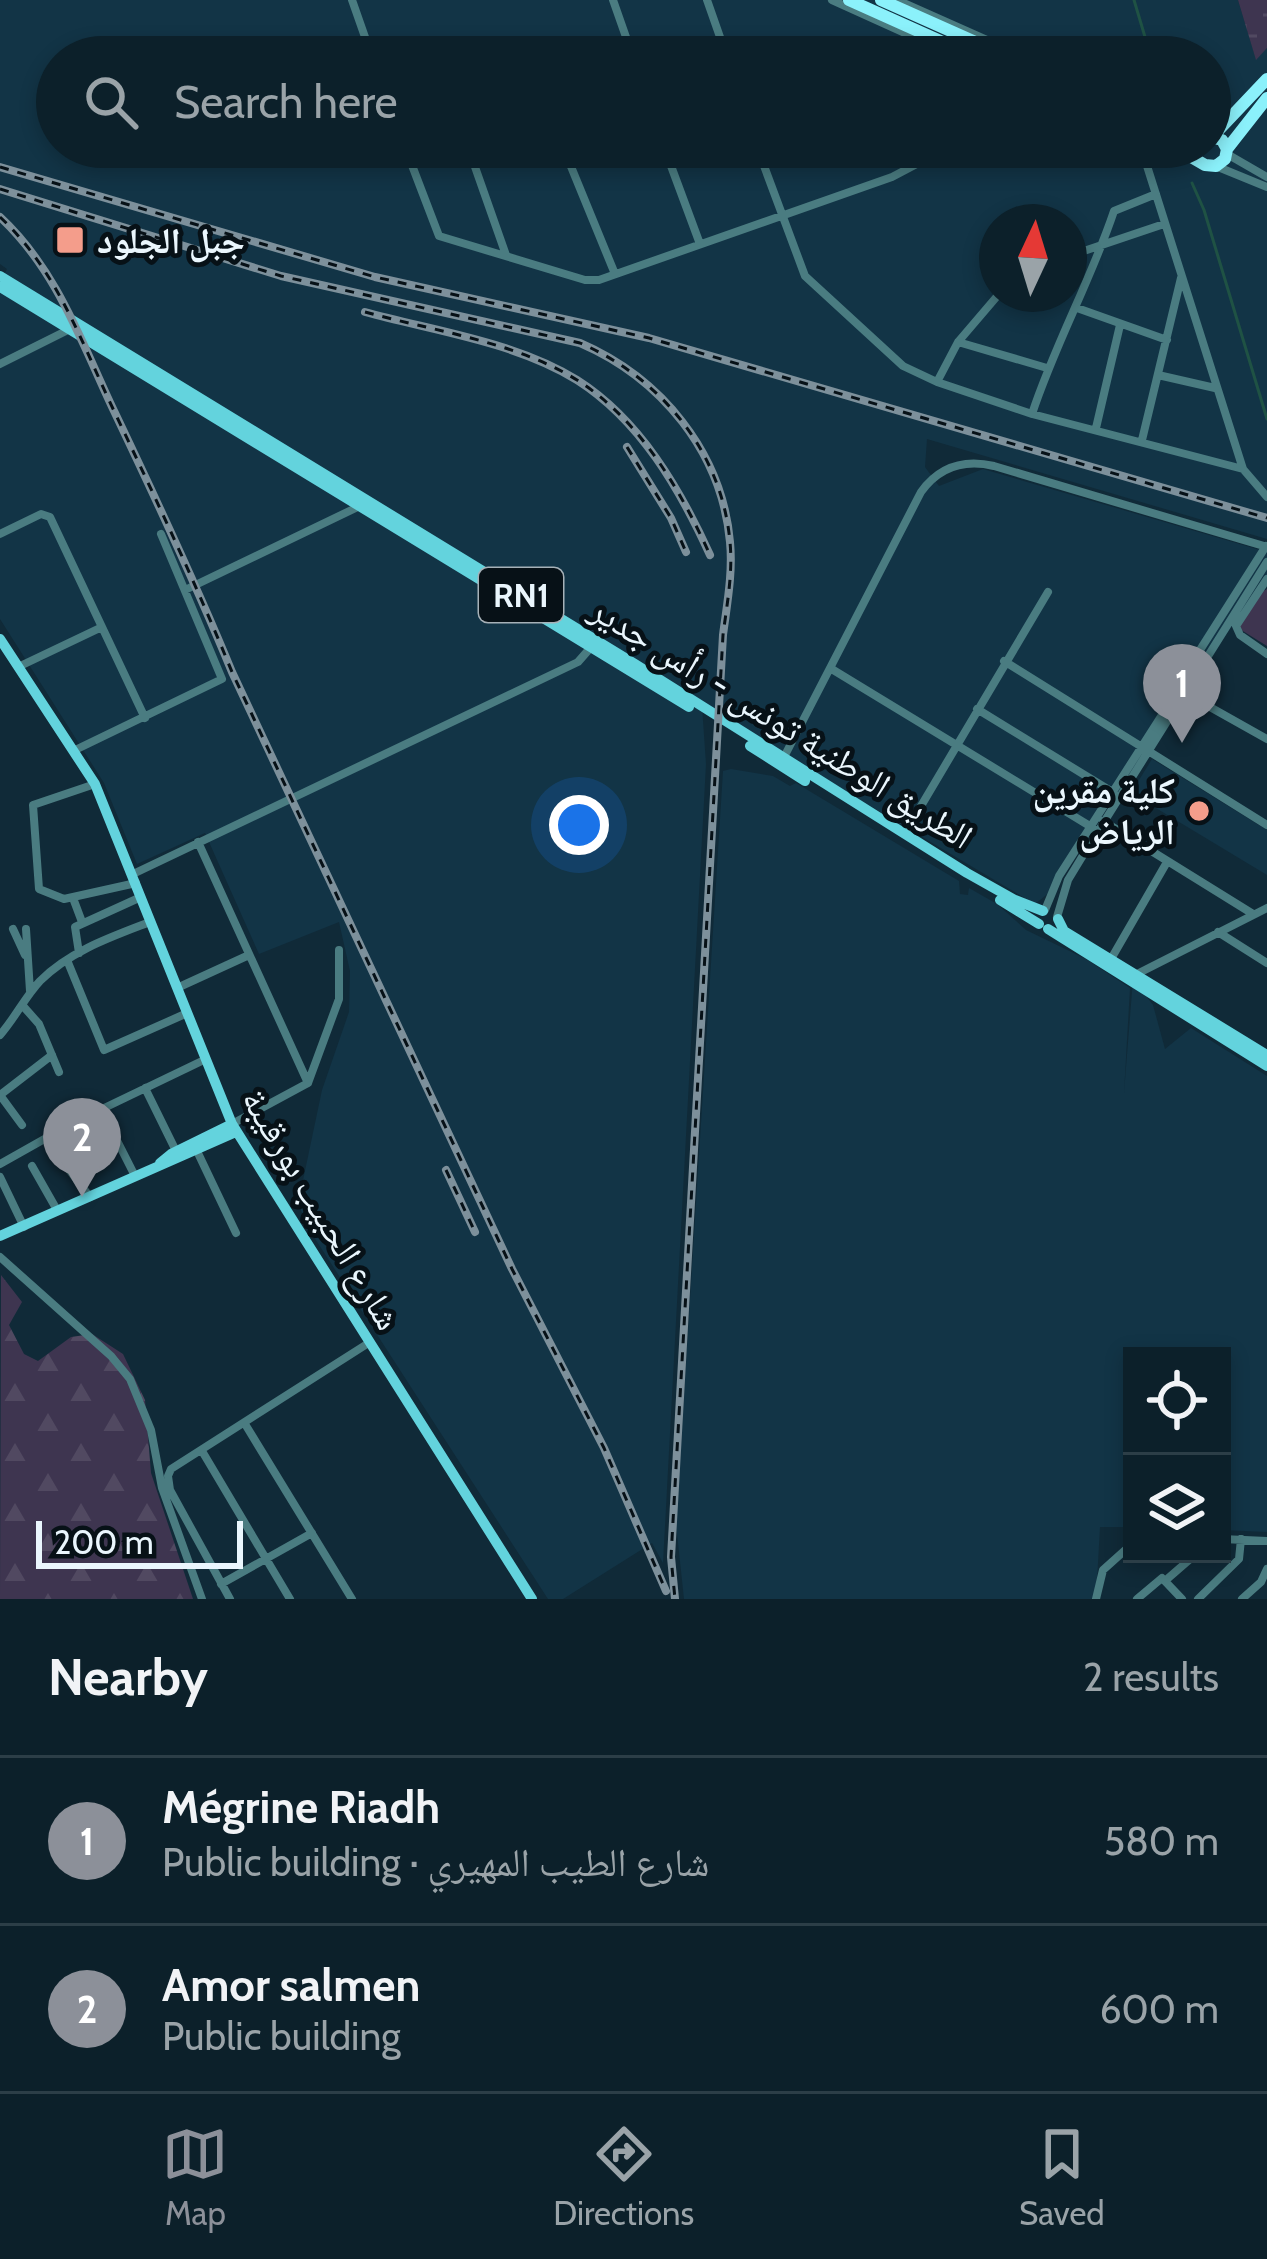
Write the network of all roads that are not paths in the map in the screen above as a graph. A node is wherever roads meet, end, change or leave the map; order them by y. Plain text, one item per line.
1 (352, 0) edge
2 (614, 0) edge
3 (707, 0) edge
4 (832, 0) edge
5 (849, 0) edge
6 (881, 0) edge
7 (897, 0) edge
8 (365, 36) edge
9 (625, 36) edge
10 (720, 36) edge
11 (912, 36) edge
12 (929, 36) edge
13 (962, 36) edge
14 (977, 36) edge
15 (1267, 80) edge
16 (1267, 98) edge
17 (1231, 116) edge
18 (1231, 146) edge
19 (1231, 154) edge
20 (412, 168) edge
21 (476, 168) edge
22 (572, 168) edge
23 (672, 168) edge
24 (765, 168) edge
25 (910, 168) edge
26 (1148, 168) edge
27 (1221, 168) edge
28 (1267, 177) edge
29 (1267, 187) edge
30 (1156, 194) junction
31 (781, 213) junction
32 (1165, 224) junction
33 (1105, 241) junction
34 (700, 244) junction
35 (1087, 248) edge
36 (507, 256) junction
37 (1089, 271) joint
38 (615, 274) junction
39 (0, 276) edge
40 (1087, 277) edge
41 (1181, 277) junction
42 (0, 287) edge
43 (1176, 304) junction
44 (1191, 306) junction
45 (984, 312) edge
46 (1074, 312) edge
47 (1086, 312) edge
48 (1120, 325) junction
49 (70, 329) junction
50 (1167, 340) junction
51 (958, 342) junction
52 (0, 364) edge
53 (1047, 368) junction
54 (1158, 376) junction
55 (937, 382) junction
56 (1217, 388) junction
57 (1032, 414) junction
58 (1096, 428) junction
59 (1142, 440) junction
60 (1243, 469) junction
61 (1267, 497) edge
62 (364, 503) junction
63 (161, 533) dead end
64 (0, 534) edge
65 (1266, 546) edge
66 (1267, 562) edge
67 (1267, 579) edge
68 (184, 590) junction
69 (1048, 592) dead end
70 (102, 627) junction
71 (0, 639) edge
72 (593, 644) junction
73 (1267, 654) edge
74 (1004, 662) junction
75 (18, 667) junction
76 (830, 668) junction
77 (1182, 692) junction
78 (977, 709) junction
79 (145, 718) junction
80 (1267, 739) edge
81 (956, 745) junction
82 (1144, 748) junction
83 (73, 751) junction
84 (781, 762) junction
85 (95, 784) junction
86 (1116, 794) junction
87 (1097, 824) junction
88 (1267, 825) edge
89 (904, 834) junction
90 (198, 842) junction
91 (1167, 862) junction
92 (134, 878) junction
93 (141, 897) junction
94 (74, 898) junction
95 (1267, 908) edge
96 (1051, 914) junction
97 (1253, 914) junction
98 (82, 922) junction
99 (150, 922) junction
100 (1043, 927) junction
101 (13, 928) dead end
102 (26, 929) dead end
103 (1217, 931) junction
104 (339, 950) dead end
105 (79, 953) junction
106 (249, 955) junction
107 (26, 956) junction
108 (67, 960) junction
109 (1110, 960) junction
110 (1267, 962) edge
111 (1133, 976) junction
112 (175, 988) junction
113 (31, 993) junction
114 (23, 1006) junction
115 (185, 1014) junction
116 (0, 1035) edge
117 (52, 1055) junction
118 (1267, 1055) edge
119 (204, 1060) junction
120 (1267, 1066) edge
121 (59, 1072) dead end
122 (308, 1083) junction
123 (145, 1088) junction
124 (2, 1101) edge
125 (101, 1109) junction
126 (22, 1125) dead end
127 (234, 1128) junction
128 (48, 1138) junction
129 (176, 1151) junction
130 (197, 1151) junction
131 (0, 1164) edge
132 (32, 1166) dead end
133 (158, 1166) junction
134 (135, 1176) junction
135 (0, 1177) edge
136 (90, 1197) junction
137 (58, 1212) junction
138 (24, 1227) junction
139 (236, 1233) dead end
140 (0, 1236) edge
141 (0, 1257) edge
142 (368, 1344) junction
143 (245, 1424) junction
144 (202, 1451) junction
145 (312, 1533) junction
146 (1231, 1539) edge
147 (1240, 1539) junction
148 (1267, 1541) edge
149 (1123, 1552) edge
150 (266, 1559) junction
151 (1186, 1563) edge
152 (1267, 1569) edge
153 (1166, 1580) junction
154 (221, 1584) junction
155 (1247, 1597) edge
156 (202, 1599) edge
157 (230, 1599) edge
158 (290, 1599) edge
159 (352, 1599) edge
160 (532, 1599) edge
161 (1096, 1599) edge
162 (1137, 1599) edge
163 (1181, 1599) edge
164 (1198, 1599) edge

1 - 8 street
2 - 9 street
3 - 10 street
4 - 11 street
5 - 12 highway
6 - 13 highway
7 - 14 street
15 - 17 highway
16 - 18 highway
19 - 28 street
20 - 36 street
21 - 36 street
22 - 38 street
23 - 34 street
24 - 31 street
25 - 31 street
26 - 30 street
27 - 29 street
30 - 32 street
30 - 33 street
31 - 34 street
31 - 55 street
32 - 33 street
32 - 41 street
33 - 35 street
33 - 37 street
34 - 38 street
36 - 38 street
37 - 40 street
39 - 62 main road, الطريق الوطنية تونس - رأس جدير / RN1
41 - 43 street
41 - 44 street
42 - 49 main road, الطريق الوطنية تونس - رأس جدير / RN1
43 - 44 street
43 - 50 street
44 - 56 street
45 - 51 street
46 - 53 street
47 - 48 street
48 - 50 street
48 - 58 street
49 - 52 street
49 - 62 main road, الطريق الوطنية تونس - رأس جدير / RN1
50 - 54 street
51 - 53 street
51 - 55 street
53 - 57 street
54 - 56 street
54 - 59 street
55 - 57 street
56 - 60 street
57 - 58 street
58 - 59 street
59 - 60 street
60 - 61 street
62 - 68 street
62 - 72 main road, الطريق الوطنية تونس - رأس جدير / RN1
63 - 68 street
64 - 70 street
65 - 76 street
65 - 77 street
66 - 77 street
67 - 73 street
68 - 79 street
69 - 74 street
70 - 75 street
70 - 79 street
71 - 75 main road, شارع الحبيب بورقيبة
72 - 84 main road, الطريق الوطنية تونس - رأس جدير / RN1
72 - 90 street
74 - 78 street
74 - 82 street
75 - 83 main road, شارع الحبيب بورقيبة
76 - 81 street
76 - 84 street
77 - 80 street
77 - 82 street
78 - 81 street
78 - 86 street
79 - 83 street
81 - 87 street
81 - 89 street
82 - 86 street
82 - 88 street
83 - 85 main road, شارع الحبيب بورقيبة
84 - 89 main road, الطريق الوطنية تونس - رأس جدير / RN1
84 - 100 main road, الطريق الوطنية تونس - رأس جدير / RN1
85 - 92 main road, شارع الحبيب بورقيبة
85 - 94 street
86 - 87 street
87 - 91 street
87 - 96 street
89 - 96 main road, الطريق الوطنية تونس - رأس جدير / RN1
90 - 92 street
90 - 106 street
91 - 97 street
91 - 109 street
92 - 93 main road, شارع الحبيب بورقيبة
92 - 94 street
93 - 98 street
93 - 99 main road, شارع الحبيب بورقيبة
94 - 98 street
95 - 97 street
96 - 100 main road
96 - 109 main road, الطريق الوطنية تونس - رأس جدير / RN1
97 - 103 street
98 - 105 street
99 - 105 street
99 - 112 main road, شارع الحبيب بورقيبة
100 - 120 main road, الطريق الوطنية تونس - رأس جدير / RN1
101 - 107 street
102 - 107 street
103 - 110 street
103 - 111 street
104 - 122 street
105 - 108 street
106 - 112 street
106 - 122 street
107 - 113 street
108 - 113 street
108 - 115 street
109 - 111 main road, الطريق الوطنية تونس - رأس جدير / RN1
111 - 118 main road, الطريق الوطنية تونس - رأس جدير / RN1
112 - 115 main road, شارع الحبيب بورقيبة
113 - 114 street
114 - 116 street
114 - 117 street
115 - 119 main road, شارع الحبيب بورقيبة
117 - 121 street
117 - 124 street
119 - 123 street
119 - 127 main road, شارع الحبيب بورقيبة
122 - 127 street
123 - 125 street
123 - 129 street
124 - 126 street
125 - 128 street
125 - 134 street
127 - 129 main road
127 - 130 main road
127 - 142 main road, شارع الحبيب بورقيبة
128 - 131 street
128 - 136 street
129 - 133 main road
130 - 133 main road
130 - 139 street
132 - 137 street
133 - 134 main road
134 - 136 main road
135 - 138 street
136 - 137 main road
137 - 138 main road
138 - 140 main road
141 - 156 street
142 - 143 street
142 - 160 main road, شارع الحبيب بورقيبة
143 - 144 street
143 - 145 street
144 - 150 street
144 - 154 street
145 - 150 street
145 - 159 street
146 - 147 street
147 - 148 street
147 - 164 street
149 - 161 street
150 - 154 street
150 - 158 street
151 - 153 street
152 - 155 street
153 - 162 street
153 - 163 street
154 - 157 street

